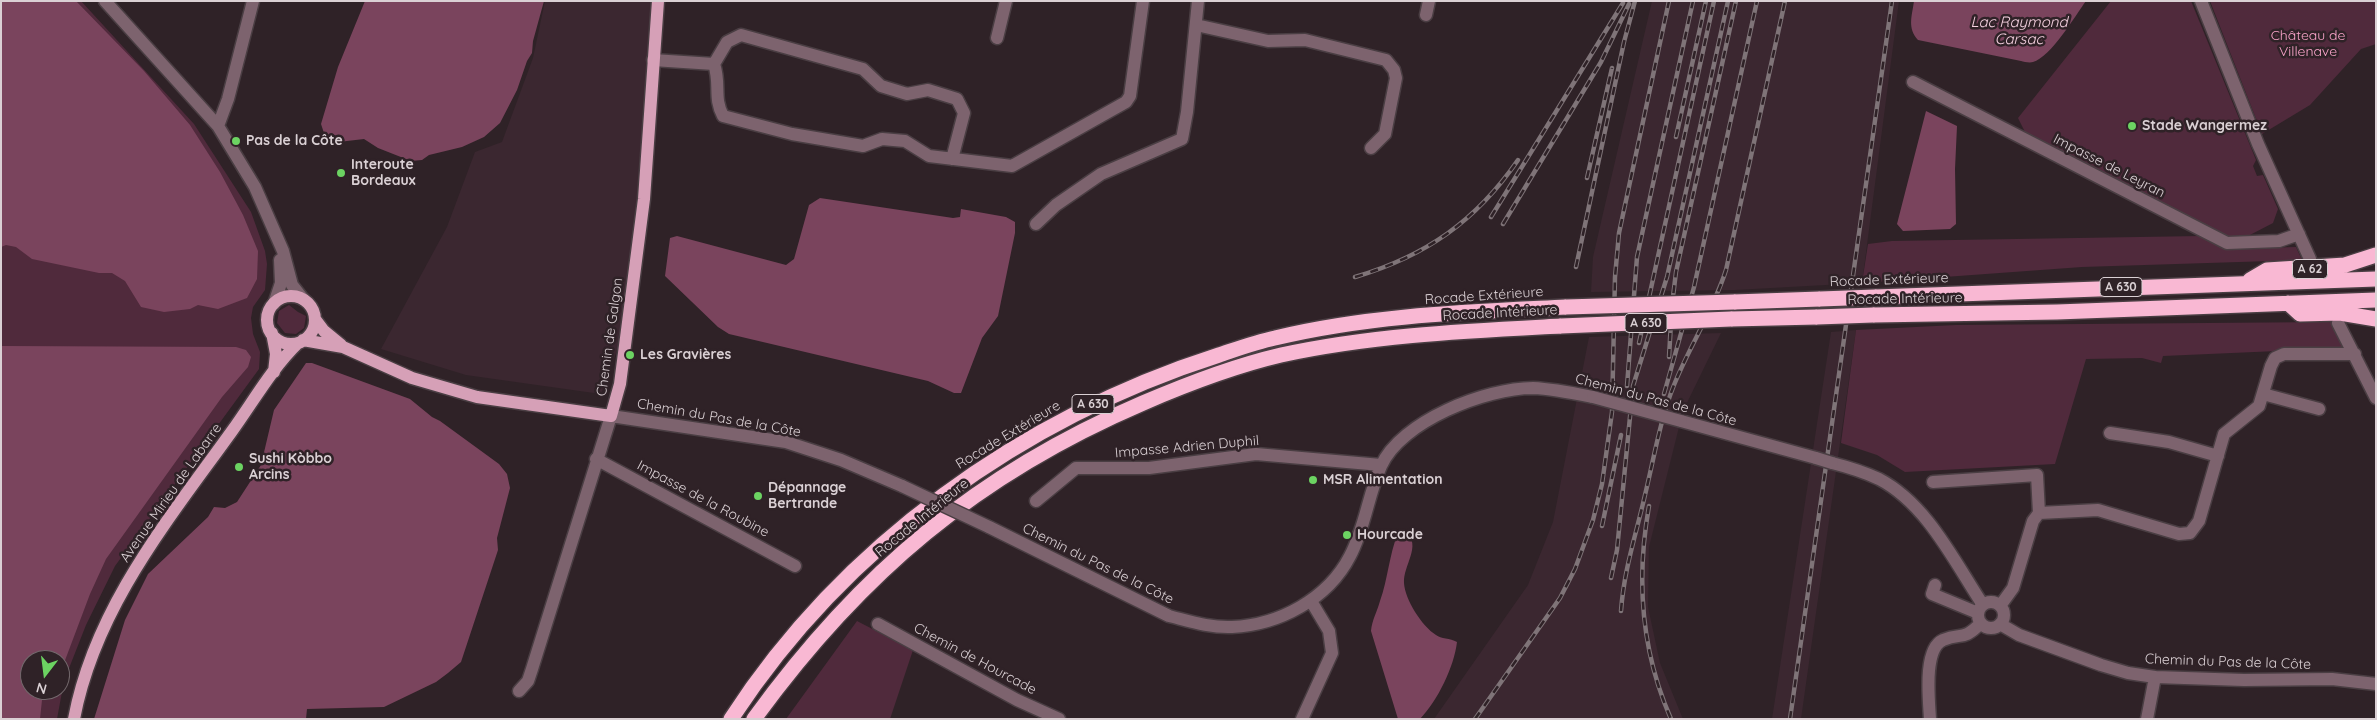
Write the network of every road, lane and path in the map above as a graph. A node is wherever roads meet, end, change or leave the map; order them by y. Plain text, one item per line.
1 (105, 1) edge
2 (253, 1) edge
3 (658, 1) edge
4 (1006, 1) edge
5 (1144, 1) edge
6 (1198, 1) edge
7 (1429, 1) edge
8 (2201, 1) edge
9 (1426, 15) dead end
10 (1196, 25) junction
11 (997, 38) dead end
12 (653, 60) junction
13 (714, 64) junction
14 (1913, 82) dead end
15 (218, 126) junction
16 (1370, 148) dead end
17 (952, 159) junction
18 (1036, 224) dead end
19 (2299, 234) junction
20 (276, 235) junction
21 (2376, 255) edge
22 (2310, 258) dead end
23 (2376, 278) edge
24 (2246, 282) junction
25 (302, 299) junction
26 (2376, 300) edge
27 (2288, 303) junction
28 (274, 304) junction
29 (315, 319) junction
30 (2376, 319) edge
31 (2338, 323) dead end
32 (272, 333) junction
33 (301, 342) junction
34 (343, 347) junction
35 (2355, 354) junction
36 (273, 374) junction
37 (2263, 394) junction
38 (2376, 398) edge
39 (2319, 409) dead end
40 (611, 416) junction
41 (2110, 433) dead end
42 (2218, 456) junction
43 (596, 459) junction
44 (1381, 465) junction
45 (1933, 482) dead end
46 (1036, 502) dead end
47 (2040, 513) junction
48 (795, 566) dead end
49 (1935, 585) dead end
50 (1311, 601) junction
51 (2000, 606) junction
52 (1981, 614) junction
53 (878, 624) dead end
54 (2000, 624) junction
55 (2155, 677) junction
56 (2376, 684) edge
57 (519, 691) dead end
58 (74, 719) edge
59 (730, 719) edge
60 (754, 719) edge
61 (1059, 719) edge
62 (1302, 719) edge
63 (1930, 719) edge
64 (2147, 719) edge

1 - 15 street
2 - 15 street
3 - 12 main road, Chemin de Galgon
4 - 11 street
5 - 17 street
6 - 10 street
7 - 9 street
8 - 19 street
10 - 16 street
10 - 18 street
12 - 13 street
12 - 40 main road, Chemin de Galgon
13 - 17 street
13 - 17 street
14 - 19 street, Impasse de Leyran
15 - 20 street
19 - 22 street
20 - 25 street
20 - 28 street
21 - 24 highway, A 62
23 - 24 highway, Rocade Extérieure / A 630
24 - 59 highway, Rocade Extérieure / A 630, bridge
25 - 28 main road
25 - 29 main road
26 - 27 highway, Rocade Intérieure / A 630
27 - 30 highway
27 - 60 highway, Rocade Intérieure / A 630, bridge
28 - 32 main road
29 - 33 main road
29 - 34 main road, Chemin du Pas de la Côte
31 - 35 street
32 - 33 main road
32 - 36 main road
33 - 34 main road, Chemin du Pas de la Côte
33 - 36 main road, Avenue Mirieu de Labarre
34 - 40 main road, Chemin du Pas de la Côte
35 - 37 street
35 - 38 street
36 - 58 main road, Avenue Mirieu de Labarre
37 - 39 street
37 - 42 street
40 - 43 street, Chemin de Galgon
40 - 50 street, Chemin du Pas de la Côte, bridge
41 - 42 street
42 - 47 street
43 - 48 street, Impasse de la Roubine
43 - 57 street, Chemin de Galgon
44 - 46 street, Impasse Adrien Duphil
44 - 50 street, Chemin du Pas de la Côte
44 - 52 street, Chemin du Pas de la Côte, bridge
45 - 47 street
47 - 51 street
49 - 52 street
50 - 62 street
51 - 52 street
51 - 54 street
52 - 54 street, Chemin du Pas de la Côte
52 - 63 street
53 - 61 street, Chemin de Hourcade
54 - 55 street, Chemin du Pas de la Côte
55 - 56 street, Chemin du Pas de la Côte
55 - 64 street

